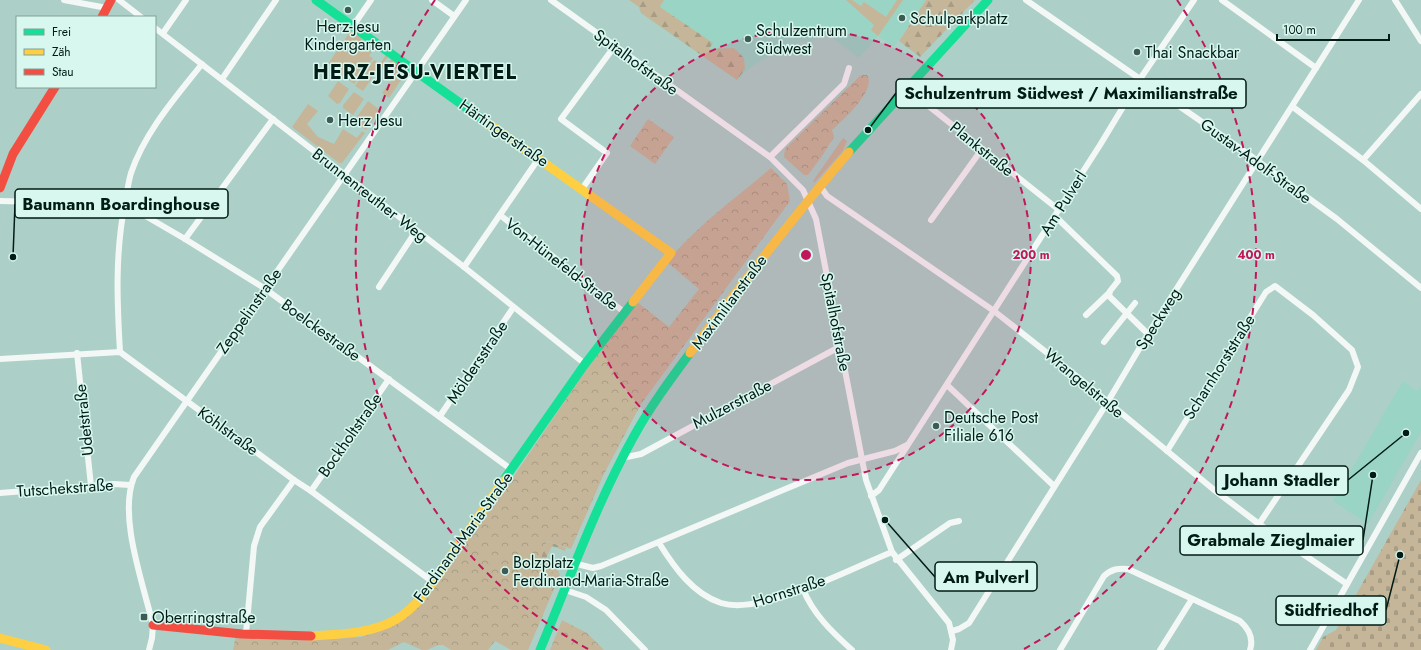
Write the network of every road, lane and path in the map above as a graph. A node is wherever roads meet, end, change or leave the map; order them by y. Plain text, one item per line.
1 (64, 0) edge
2 (119, 0) edge
3 (186, 0) edge
4 (276, 0) edge
5 (316, 0) edge
6 (371, 0) edge
7 (432, 0) edge
8 (466, 0) edge
9 (551, 0) edge
10 (988, 0) edge
11 (1026, 0) edge
12 (1194, 0) edge
13 (1222, 0) edge
14 (1359, 0) edge
15 (1395, 0) edge
16 (109, 4) edge
17 (103, 16) edge
18 (140, 16) edge
19 (454, 16) junction
20 (353, 26) junction
21 (156, 29) edge
22 (163, 33) junction
23 (1421, 41) edge
24 (614, 46) junction
25 (202, 64) junction
26 (849, 68) dead end
27 (1316, 68) junction
28 (416, 71) junction
29 (222, 79) junction
30 (1140, 79) junction
31 (54, 88) edge
32 (906, 88) junction
33 (1421, 94) edge
34 (1293, 107) junction
35 (273, 119) junction
36 (982, 149) junction
37 (770, 157) junction
38 (539, 158) junction
39 (1363, 160) junction
40 (1258, 161) junction
41 (344, 175) junction
42 (820, 186) junction
43 (0, 188) edge
44 (582, 189) junction
45 (808, 200) junction
46 (0, 202) edge
47 (125, 204) junction
48 (1421, 209) edge
49 (1059, 210) junction
50 (500, 215) junction
51 (1055, 216) junction
52 (931, 220) dead end
53 (416, 231) junction
54 (185, 239) junction
55 (671, 253) joint
56 (464, 268) junction
57 (378, 287) dead end
58 (264, 288) junction
59 (1421, 288) edge
60 (1109, 293) junction
61 (1136, 303) dead end
62 (514, 308) junction
63 (994, 311) junction
64 (624, 312) junction
65 (1127, 314) junction
66 (1086, 316) dead end
67 (1148, 334) junction
68 (1104, 342) dead end
69 (841, 346) junction
70 (120, 352) junction
71 (77, 353) junction
72 (0, 359) edge
73 (585, 364) junction
74 (390, 380) junction
75 (947, 385) junction
76 (187, 401) junction
77 (1107, 403) junction
78 (440, 416) junction
79 (907, 445) junction
80 (1167, 451) junction
81 (1421, 453) edge
82 (622, 458) junction
83 (861, 459) junction
84 (512, 470) junction
85 (294, 480) junction
86 (130, 485) junction
87 (90, 486) junction
88 (1054, 486) junction
89 (311, 491) junction
90 (0, 493) edge
91 (871, 496) junction
92 (959, 521) dead end
93 (1259, 524) junction
94 (659, 543) junction
95 (892, 552) junction
96 (896, 560) junction
97 (577, 564) junction
98 (433, 582) junction
99 (1347, 584) junction
100 (803, 589) junction
101 (566, 590) junction
102 (1192, 599) junction
103 (152, 624) junction
104 (952, 631) junction
105 (246, 633) junction
106 (0, 638) edge
107 (46, 650) edge
108 (149, 650) edge
109 (540, 650) edge
110 (645, 650) edge
111 (852, 650) edge
112 (951, 650) edge
113 (1060, 650) edge
114 (1160, 650) edge
115 (1250, 650) edge
116 (1310, 650) edge

1 - 16 street
2 - 18 street
3 - 22 street
4 - 29 street
5 - 20 street, Härtingerstraße
6 - 20 street
7 - 19 street
8 - 19 street, Zeppelinstraße
9 - 24 street, Spitalhofstraße
10 - 32 street, Maximilianstraße
11 - 30 street, Gustav-Adolf-Straße
12 - 30 street, Am Pulverl
13 - 27 street
14 - 27 street, Speckweg
15 - 23 street
16 - 17 street
19 - 28 street, Zeppelinstraße
20 - 28 street, Härtingerstraße
21 - 22 street, Brunnenreuther Weg
22 - 25 street, Brunnenreuther Weg
24 - 37 street, Spitalhofstraße
24 - 44 street
25 - 29 street, Brunnenreuther Weg
25 - 47 street
26 - 37 street
27 - 34 street, Speckweg
28 - 38 street, Härtingerstraße
28 - 41 street, Zeppelinstraße
29 - 35 street, Brunnenreuther Weg
30 - 40 street, Gustav-Adolf-Straße
30 - 49 street, Am Pulverl
31 - 43 street
32 - 36 street, Plankstraße
32 - 42 street, Maximilianstraße
33 - 39 street
34 - 39 street
34 - 40 street, Speckweg
35 - 41 street, Brunnenreuther Weg
35 - 54 street
36 - 49 street, Plankstraße
36 - 52 street
37 - 45 street, Spitalhofstraße
38 - 44 street, Härtingerstraße
38 - 50 street
39 - 48 street
40 - 59 street, Gustav-Adolf-Straße
40 - 67 street, Speckweg
41 - 53 street, Brunnenreuther Weg
41 - 58 street, Zeppelinstraße
42 - 45 street, Maximilianstraße
42 - 63 street, Wrangelstraße
44 - 55 street, Härtingerstraße
45 - 69 street, Spitalhofstraße
45 - 82 street, Maximilianstraße
46 - 47 street, Boelckestraße
47 - 54 street, Boelckestraße
47 - 70 street
49 - 51 street, Am Pulverl
50 - 56 street
50 - 64 street, Von-Hünefeld-Straße
51 - 60 street
51 - 63 street, Am Pulverl
53 - 56 street, Brunnenreuther Weg
53 - 57 street
54 - 58 street, Boelckestraße
55 - 64 street, Ferdinand-Maria-Straße
56 - 62 street, Brunnenreuther Weg
58 - 74 street, Boelckestraße
58 - 76 street, Zeppelinstraße
60 - 65 street
60 - 66 street
61 - 65 street
62 - 73 street, Brunnenreuther Weg
62 - 78 street, Möldersstraße
63 - 75 street, Am Pulverl
63 - 77 street, Wrangelstraße
64 - 73 street, Ferdinand-Maria-Straße
65 - 67 street
65 - 68 street
67 - 77 street, Speckweg
69 - 82 street, Mulzerstraße
69 - 83 street, Spitalhofstraße
70 - 71 street
70 - 76 street, Köhlstraße
71 - 72 street
71 - 87 street, Udetstraße
73 - 84 street, Ferdinand-Maria-Straße
74 - 78 street, Boelckestraße
74 - 89 street, Bockholtstraße
75 - 79 street, Am Pulverl
75 - 88 street
76 - 85 street, Köhlstraße
76 - 86 street, Zeppelinstraße
77 - 80 street, Wrangelstraße
77 - 88 street, Speckweg
78 - 84 street, Boelckestraße
79 - 83 street
79 - 91 street, Am Pulverl
80 - 93 street, Wrangelstraße
80 - 93 street, Scharnhorststraße
81 - 99 street
82 - 97 street, Maximilianstraße
83 - 91 street, Spitalhofstraße
83 - 94 street
84 - 98 street, Ferdinand-Maria-Straße
85 - 89 street, Köhlstraße
85 - 105 street, Bockholtstraße
86 - 87 street, Tutschekstraße
86 - 103 street, Zeppelinstraße
87 - 90 street, Tutschekstraße
88 - 104 street, Speckweg
89 - 98 street, Köhlstraße
91 - 95 street, Spitalhofstraße
92 - 96 street
93 - 99 street, Wrangelstraße
94 - 97 street
94 - 100 street, Hornstraße
95 - 96 street, Spitalhofstraße
95 - 100 street, Hornstraße
96 - 104 street, Spitalhofstraße
97 - 101 street, Maximilianstraße
98 - 105 street, Ferdinand-Maria-Straße
99 - 116 street
100 - 111 street
101 - 109 street, Maximilianstraße
101 - 110 street
102 - 113 street
102 - 114 street
102 - 115 street
103 - 105 street, Ferdinand-Maria-Straße
103 - 108 street, Zeppelinstraße
104 - 112 street
106 - 107 street

